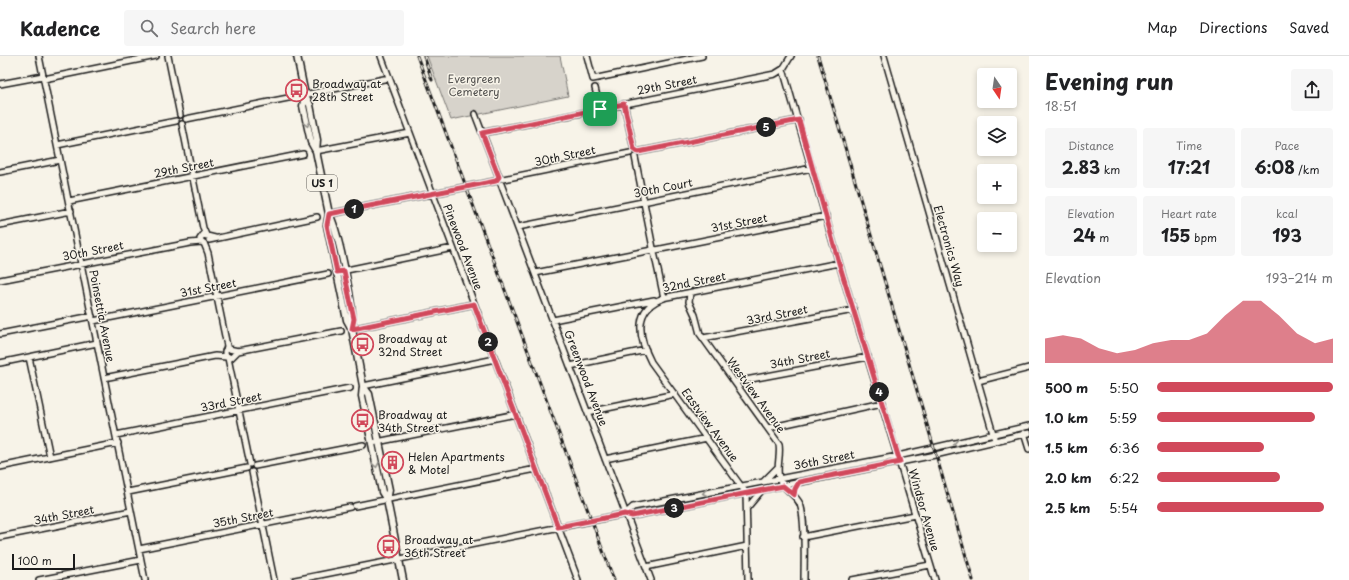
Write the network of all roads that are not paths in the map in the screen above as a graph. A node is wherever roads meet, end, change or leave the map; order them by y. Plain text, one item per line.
1 (39, 56) edge
2 (156, 56) edge
3 (168, 56) edge
4 (297, 56) edge
5 (381, 56) edge
6 (587, 56) edge
7 (702, 56) edge
8 (791, 56) edge
9 (884, 56) edge
10 (783, 69) junction
11 (43, 77) junction
12 (389, 78) junction
13 (0, 84) edge
14 (595, 88) dead end
15 (305, 95) junction
16 (624, 104) junction
17 (600, 109) junction
18 (475, 114) dead end
19 (180, 115) junction
20 (186, 119) junction
21 (799, 120) junction
22 (176, 121) junction
23 (182, 124) junction
24 (410, 133) junction
25 (482, 133) junction
26 (57, 145) junction
27 (634, 151) junction
28 (316, 152) junction
29 (303, 154) dead end
30 (60, 160) junction
31 (812, 168) junction
32 (0, 172) edge
33 (192, 176) junction
34 (500, 180) junction
35 (433, 194) junction
36 (69, 201) junction
37 (644, 202) junction
38 (71, 211) junction
39 (329, 214) junction
40 (826, 216) junction
41 (317, 217) dead end
42 (0, 225) edge
43 (518, 227) junction
44 (206, 239) junction
45 (453, 248) junction
46 (654, 250) junction
47 (81, 263) junction
48 (839, 263) junction
49 (344, 271) junction
50 (337, 272) junction
51 (535, 273) junction
52 (328, 274) dead end
53 (0, 280) edge
54 (690, 293) junction
55 (217, 296) junction
56 (664, 298) junction
57 (474, 304) junction
58 (854, 310) junction
59 (92, 318) junction
60 (553, 320) junction
61 (352, 329) junction
62 (341, 331) dead end
63 (0, 334) edge
64 (703, 338) junction
65 (97, 343) junction
66 (646, 350) junction
67 (229, 353) junction
68 (29, 357) junction
69 (868, 357) junction
70 (495, 359) junction
71 (0, 363) edge
72 (570, 366) junction
73 (1029, 368) edge
74 (104, 378) junction
75 (978, 381) junction
76 (735, 382) junction
77 (363, 386) junction
78 (350, 388) dead end
79 (675, 394) junction
80 (882, 403) junction
81 (240, 410) junction
82 (588, 412) junction
83 (516, 414) junction
84 (1029, 426) edge
85 (768, 428) junction
86 (1022, 428) junction
87 (1027, 434) edge
88 (116, 435) junction
89 (994, 435) junction
90 (707, 438) junction
91 (379, 442) junction
92 (996, 442) junction
93 (118, 443) junction
94 (372, 443) junction
95 (363, 445) dead end
96 (1029, 450) edge
97 (898, 456) junction
98 (50, 457) junction
99 (605, 459) junction
100 (900, 462) junction
101 (0, 467) edge
102 (251, 467) junction
103 (778, 467) junction
104 (536, 469) junction
105 (733, 475) junction
106 (779, 478) junction
107 (764, 481) junction
108 (799, 482) junction
109 (742, 486) junction
110 (783, 486) junction
111 (727, 489) junction
112 (762, 490) junction
113 (128, 492) junction
114 (746, 493) junction
115 (794, 495) junction
116 (387, 500) junction
117 (746, 508) junction
118 (131, 511) junction
119 (625, 514) junction
120 (915, 515) junction
121 (263, 524) junction
122 (558, 527) junction
123 (0, 537) edge
124 (803, 537) junction
125 (747, 546) junction
126 (139, 549) junction
127 (398, 559) junction
128 (141, 560) junction
129 (930, 565) junction
130 (646, 567) junction
131 (39, 580) edge
132 (145, 580) edge
133 (274, 580) edge
134 (295, 580) edge
135 (403, 580) edge
136 (578, 580) edge
137 (651, 580) edge
138 (748, 580) edge
139 (804, 580) edge
140 (852, 580) edge
141 (935, 580) edge

1 - 11 street, Poinsettia Avenue
2 - 11 street
3 - 19 street
4 - 15 main road, US 1
5 - 12 street, Pinewood Avenue
6 - 7 street
8 - 10 street
9 - 75 street, Electronics Way
10 - 16 street, 29th Street
10 - 21 street, Windsor Avenue
11 - 13 street
11 - 26 street, Poinsettia Avenue
12 - 15 street
12 - 24 street, Pinewood Avenue
14 - 17 street
15 - 20 street
15 - 28 main road, US 1
16 - 17 street, 29th Street
16 - 27 street
17 - 25 street, 29th Street
18 - 25 street, Greenwood Avenue
19 - 20 street
19 - 22 street
20 - 23 street
21 - 27 street, 30th Street
21 - 31 street, Windsor Avenue
22 - 23 street
22 - 26 street
23 - 33 street
24 - 28 street
24 - 35 street, Pinewood Avenue
25 - 34 street, Greenwood Avenue
26 - 30 street, Poinsettia Avenue
27 - 34 street, 30th Street
27 - 37 street
28 - 39 main road, US 1
29 - 33 street, 29th Street
30 - 32 street
30 - 36 street, Poinsettia Avenue
31 - 37 street, 30th Court
31 - 40 street, Windsor Avenue
33 - 36 street, 29th Street
33 - 44 street
34 - 35 street, 30th Street
34 - 43 street, Greenwood Avenue
35 - 39 street, 30th Street
35 - 45 street, Pinewood Avenue
36 - 38 street, Poinsettia Avenue
37 - 43 street, 30th Court
37 - 46 street
38 - 42 street
38 - 47 street, Poinsettia Avenue
39 - 49 main road, US 1
39 - 50 main road, US 1
40 - 46 street, 31st Street
40 - 48 street, Windsor Avenue
41 - 44 street, 30th Street
43 - 51 street, Greenwood Avenue
44 - 47 street, 30th Street
44 - 55 street
45 - 49 street
45 - 57 street, Pinewood Avenue
46 - 51 street, 31st Street
46 - 56 street
47 - 53 street, 30th Street
47 - 59 street, Poinsettia Avenue
48 - 54 street, 32nd Street
48 - 58 street, Windsor Avenue
49 - 50 street
49 - 61 main road, US 1
50 - 61 main road, US 1
51 - 60 street, Greenwood Avenue
52 - 55 street, 31st Street
54 - 56 street, 32nd Street
54 - 64 street, Westview Avenue
55 - 59 street, 31st Street
55 - 67 street
56 - 60 street, 32nd Street
56 - 66 street, Eastview Avenue
57 - 61 street
57 - 70 street, Pinewood Avenue
58 - 64 street, 33rd Street
58 - 69 street, Windsor Avenue
59 - 63 street, 31st Street
59 - 65 street, Poinsettia Avenue
60 - 72 street, Greenwood Avenue
61 - 77 main road, US 1
62 - 67 street
64 - 76 street, Westview Avenue
65 - 68 street
65 - 74 street, Poinsettia Avenue
66 - 72 street
66 - 79 street, Eastview Avenue
67 - 74 street
67 - 81 street
68 - 71 street
68 - 98 street
69 - 76 street, 34th Street
69 - 80 street, Windsor Avenue
70 - 77 street
70 - 83 street, Pinewood Avenue
72 - 82 street, Greenwood Avenue
73 - 75 street
74 - 88 street, Poinsettia Avenue
75 - 89 street, Electronics Way
76 - 85 street, Westview Avenue
77 - 91 main road, US 1
77 - 94 main road, US 1
78 - 81 street, 33rd Street
79 - 82 street
79 - 90 street, Eastview Avenue
80 - 85 street
80 - 97 street, Windsor Avenue
81 - 88 street, 33rd Street
81 - 102 street
82 - 99 street, Greenwood Avenue
83 - 91 street
83 - 104 street, Pinewood Avenue
84 - 86 street, 36th Street
85 - 103 street, Westview Avenue
86 - 87 street
86 - 89 street, 36th Street
87 - 92 street, 36th Street
87 - 96 street
88 - 93 street, Poinsettia Avenue
89 - 92 street, Electronics Way
89 -> 97 street, 36th Street
90 - 99 street
90 - 105 street, Eastview Avenue
91 - 94 street
91 - 116 main road, US 1
92 - 100 street, 36th Street
93 - 98 street
93 - 113 street, Poinsettia Avenue
94 -> 116 main road, US 1
95 - 102 street
97 - 100 street, Windsor Avenue
97 - 106 street, 36th Street
98 - 101 street
99 - 119 street, Greenwood Avenue
100 - 108 street, 36th Street
100 - 120 street, Windsor Avenue
102 - 113 street
102 - 121 street
103 - 106 street, Westview Avenue
103 - 107 street
104 - 116 street, 35th Street
104 - 122 street, Pinewood Avenue
105 - 109 street, Eastview Avenue
105 - 111 street
106 - 107 street, 36th Street
106 - 110 street, Westview Avenue
107 - 109 street, 36th Street
108 - 110 street, 36th Street
108 - 115 street
109 - 111 street, 36th Street
109 - 114 street, Eastview Avenue
110 - 112 street, 36th Street
110 - 115 street, Westview Avenue
111 -> 119 street, 36th Street
112 - 114 street, 36th Street
112 - 117 street
113 - 118 street, Poinsettia Avenue
114 - 117 street, Eastview Avenue
114 - 119 street, 36th Street
115 - 124 street, Westview Avenue
116 - 121 street, 35th Street
116 - 127 main road, US 1
117 - 125 street, Eastview Avenue
118 - 123 street, 34th Street
118 - 126 street, Poinsettia Avenue
119 - 122 street, 36th Street
119 - 130 street, Greenwood Avenue
120 - 124 street
120 - 129 street, Windsor Avenue
121 - 126 street, 35th Street
121 - 133 street
122 - 127 street, 36th Street
122 - 136 street, Pinewood Avenue
124 - 139 street, Westview Avenue
125 - 130 street
125 - 138 street, Eastview Avenue
126 - 128 street, Poinsettia Avenue
127 - 134 street, 36th Street
127 - 135 main road, US 1
128 - 131 street
128 - 132 street, Poinsettia Avenue
129 - 140 street
129 - 141 street, Windsor Avenue
130 - 137 street, Greenwood Avenue

